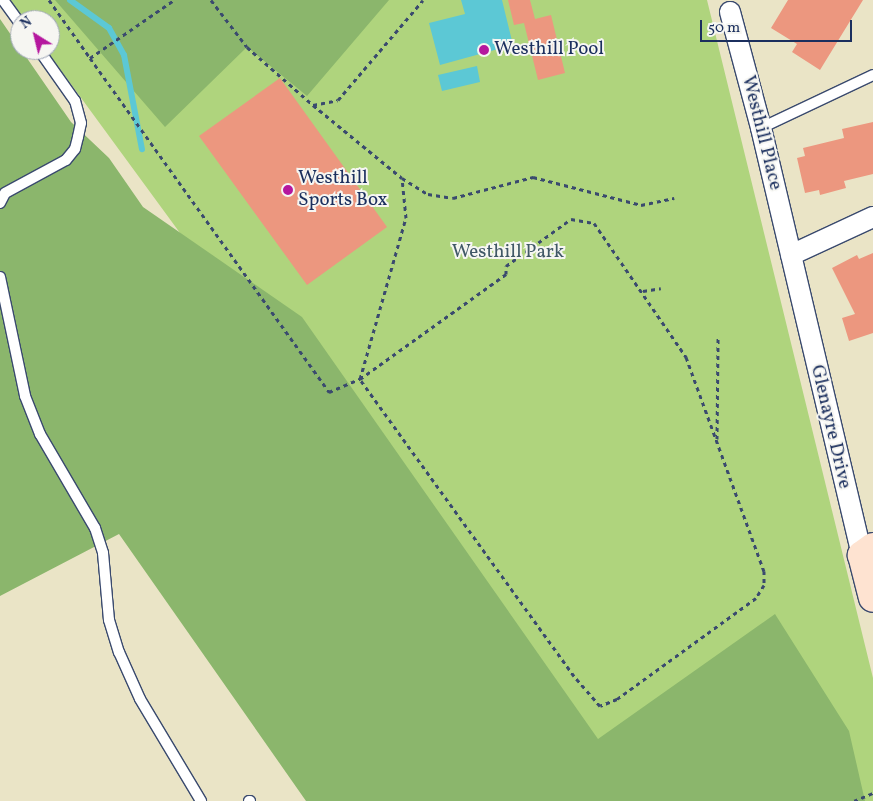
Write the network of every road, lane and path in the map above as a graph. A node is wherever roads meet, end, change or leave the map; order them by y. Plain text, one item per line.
1 (49, 0) edge
2 (174, 0) edge
3 (217, 0) edge
4 (423, 0) edge
5 (212, 2) edge
6 (728, 6) edge
7 (90, 58) junction
8 (46, 60) edge
9 (873, 75) edge
10 (313, 105) junction
11 (761, 128) junction
12 (402, 178) junction
13 (674, 198) dead end
14 (0, 203) edge
15 (873, 217) edge
16 (791, 254) junction
17 (0, 277) edge
18 (661, 288) dead end
19 (642, 291) junction
20 (718, 338) dead end
21 (360, 379) junction
22 (717, 442) junction
23 (867, 551) edge
24 (873, 598) edge
25 (873, 793) edge
26 (200, 801) edge
27 (854, 801) edge

1 - 7 path
2 - 7 path
3 - 5 path
4 - 10 path
5 - 10 path
6 - 11 street, Westhill Place
7 - 21 path
8 - 14 lane
9 - 11 lane
10 - 12 path
11 - 16 street, Westhill Place
12 - 13 path
12 - 21 path
15 - 16 street
16 - 23 street, Glenayre Drive
17 - 26 lane
18 - 19 path
19 - 21 path
19 - 22 path
20 - 22 path
21 - 22 path
23 - 24 street, Glenayre Drive
25 - 27 path

